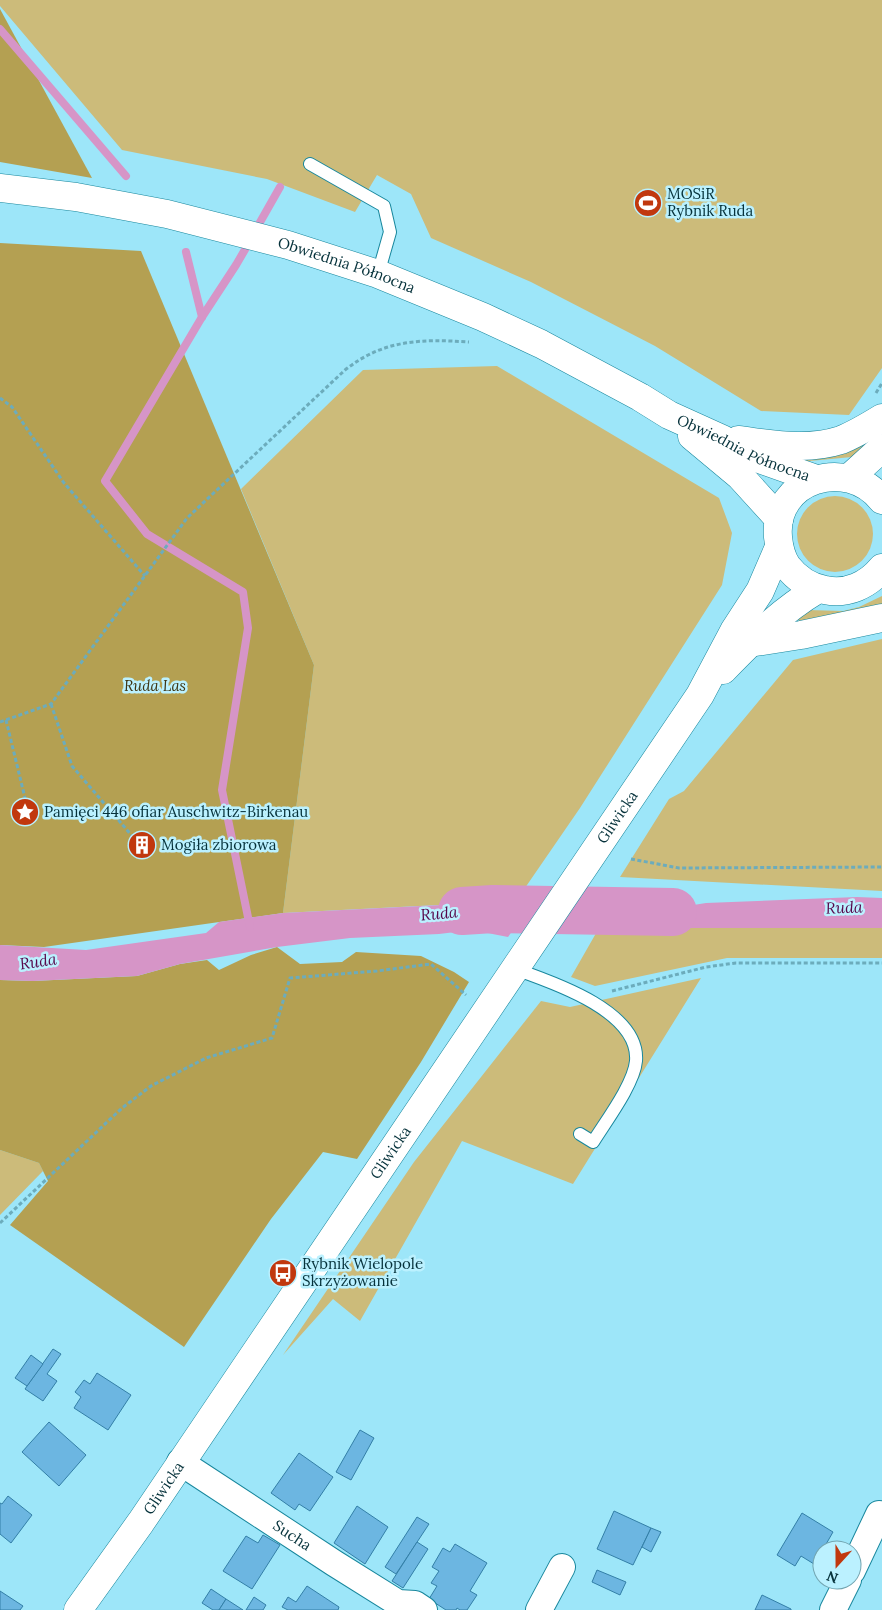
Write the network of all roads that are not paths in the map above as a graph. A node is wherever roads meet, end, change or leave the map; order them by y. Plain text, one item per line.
1 (310, 164) dead end
2 (0, 188) edge
3 (378, 274) junction
4 (669, 415) junction
5 (882, 418) edge
6 (722, 439) junction
7 (882, 448) edge
8 (849, 478) junction
9 (816, 479) junction
10 (882, 500) edge
11 (779, 519) junction
12 (779, 547) junction
13 (880, 574) edge
14 (818, 588) junction
15 (882, 618) edge
16 (749, 643) junction
17 (700, 695) junction
18 (515, 969) junction
19 (580, 1134) dead end
20 (180, 1462) junction
21 (879, 1514) dead end
22 (862, 1550) edge
23 (562, 1567) dead end
24 (843, 1590) edge
25 (396, 1606) edge
26 (78, 1610) edge
27 (424, 1610) edge
28 (539, 1610) edge
29 (833, 1610) edge

1 - 3 lane
2 - 3 main road, Obwiednia Północna
3 - 4 main road, Obwiednia Północna
4 - 6 main road, Obwiednia Północna
4 - 11 main road, Obwiednia Północna
5 - 6 main road
6 - 9 main road, Obwiednia Północna
7 - 8 main road
8 - 9 main road
8 - 10 main road
9 - 11 main road
11 - 12 main road
12 - 14 main road
12 - 17 main road, Gliwicka
13 - 14 main road
14 - 16 main road, Gliwicka
15 - 16 main road
16 - 17 main road, Gliwicka
17 - 18 main road, Gliwicka
18 - 19 lane
18 - 20 main road, Gliwicka
20 - 25 street, Sucha
20 - 26 main road, Gliwicka
21 - 22 street
23 - 28 street
24 - 29 street
25 - 27 street, Sucha

